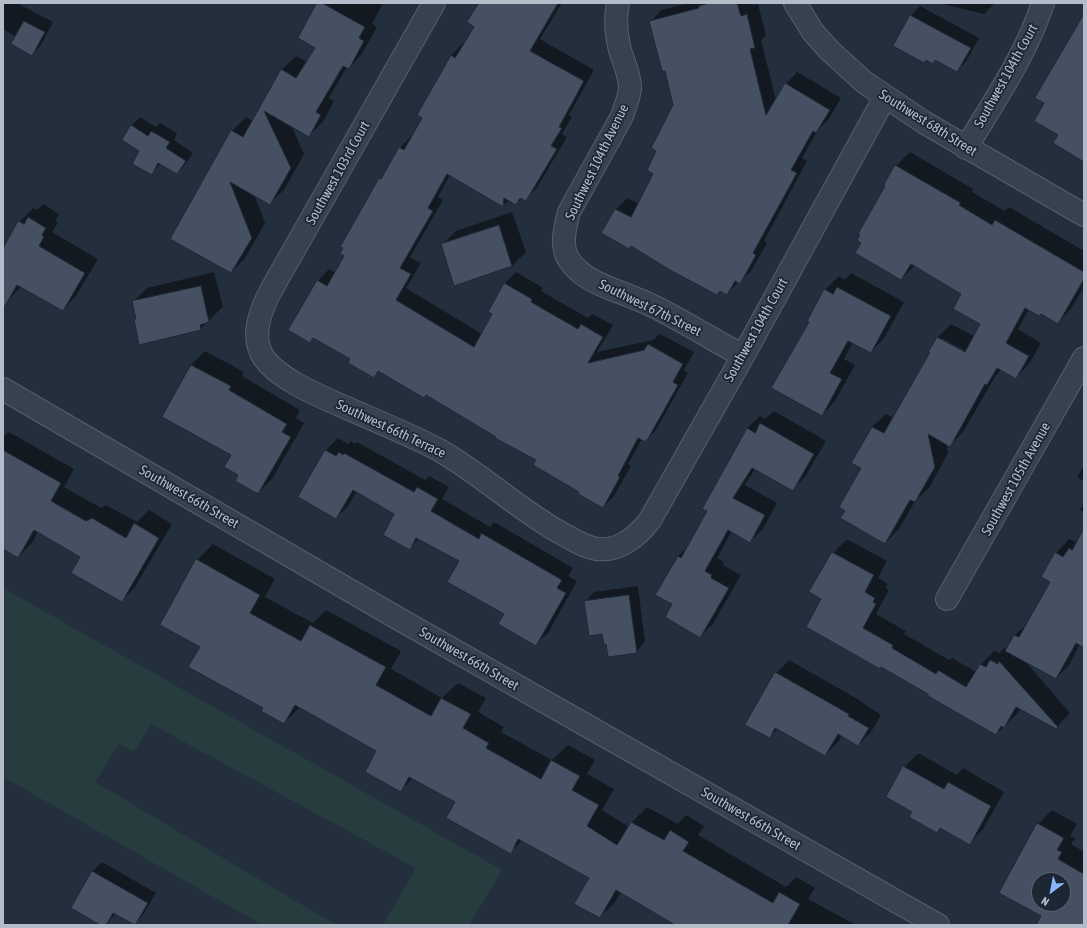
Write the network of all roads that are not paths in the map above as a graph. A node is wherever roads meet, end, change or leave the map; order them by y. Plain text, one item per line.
1 (434, 3) edge
2 (618, 3) edge
3 (795, 3) edge
4 (1043, 3) edge
5 (885, 97) junction
6 (966, 148) junction
7 (1084, 215) edge
8 (566, 252) joint
9 (259, 347) joint
10 (743, 356) junction
11 (1084, 358) edge
12 (3, 389) edge
13 (611, 548) joint
14 (947, 600) dead end
15 (938, 925) edge

1 - 9 street, Southwest 103rd Court
2 - 8 street, Southwest 104th Avenue
3 - 5 street, Southwest 68th Street
4 - 6 street, Southwest 104th Court
5 - 6 street, Southwest 68th Street
5 - 10 street, Southwest 104th Court
6 - 7 street, Southwest 68th Street
8 - 10 street, Southwest 67th Street
9 - 13 street, Southwest 66th Terrace
10 - 13 street, Southwest 104th Court
11 - 14 street, Southwest 105th Avenue
12 - 15 street, Southwest 66th Street

